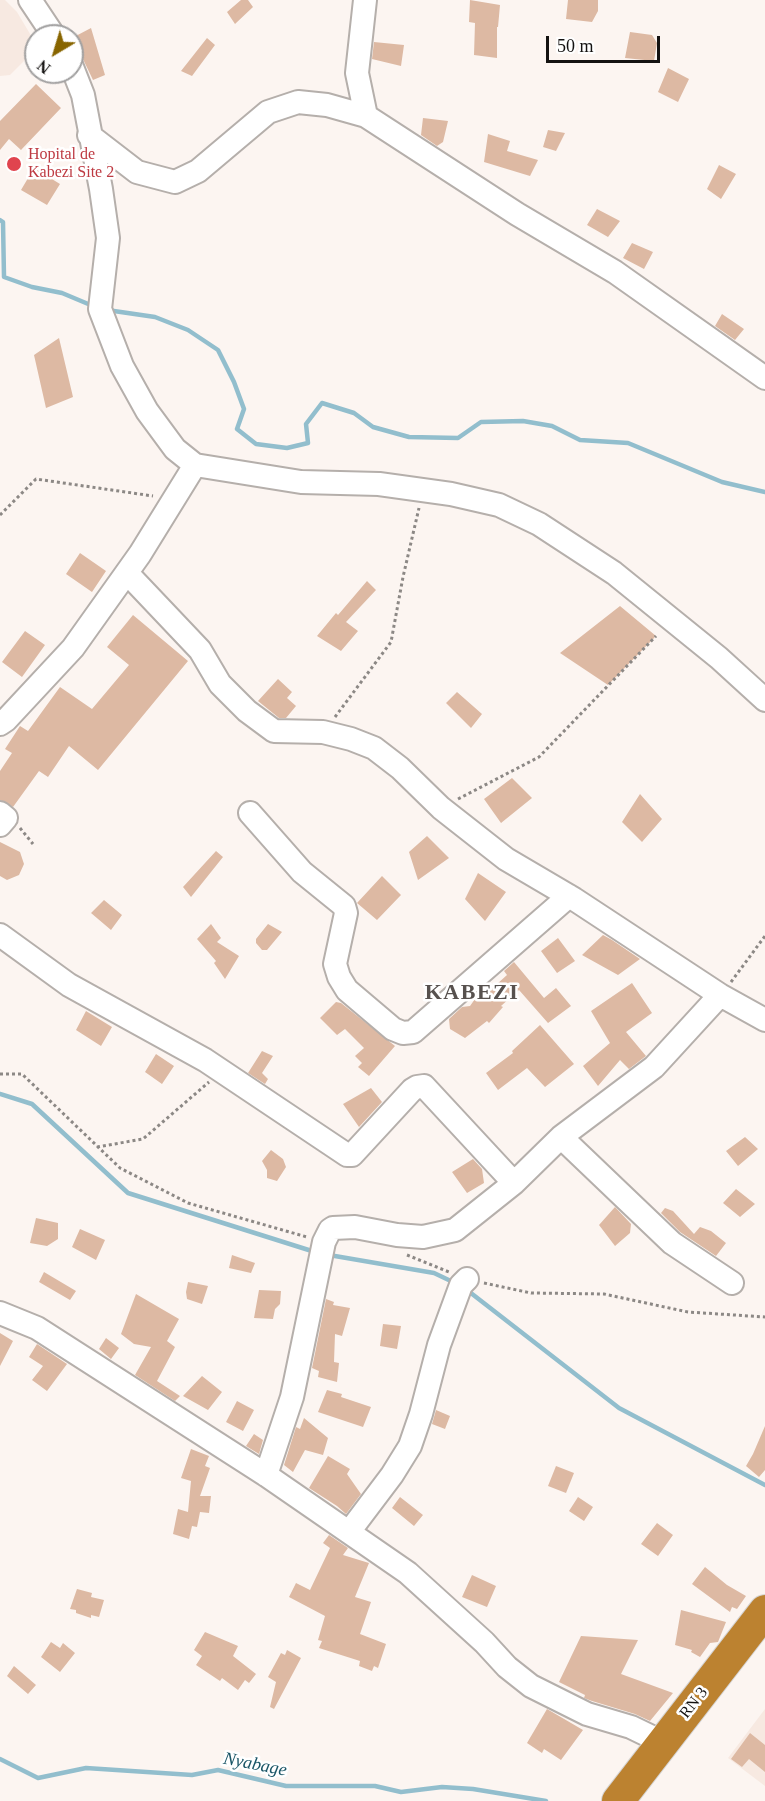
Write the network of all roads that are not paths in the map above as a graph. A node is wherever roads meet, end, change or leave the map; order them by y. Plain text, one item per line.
1 (30, 0) edge
2 (365, 0) edge
3 (46, 24) edge
4 (79, 84) edge
5 (366, 116) junction
6 (89, 135) junction
7 (765, 378) edge
8 (195, 465) junction
9 (127, 573) junction
10 (765, 700) edge
11 (2, 725) edge
12 (0, 813) edge
13 (250, 813) dead end
14 (0, 825) edge
15 (569, 896) junction
16 (0, 935) edge
17 (720, 995) junction
18 (765, 1020) edge
19 (561, 1137) junction
20 (514, 1183) junction
21 (467, 1279) dead end
22 (732, 1283) dead end
23 (0, 1313) edge
24 (266, 1475) junction
25 (349, 1532) junction
26 (765, 1611) edge
27 (664, 1743) junction
28 (620, 1798) edge

1 - 3 street
2 - 5 street
4 - 6 street
5 - 6 street
5 - 7 street
6 - 8 street
8 - 9 street
8 - 10 street
9 - 11 street
9 - 15 street
12 - 14 street
13 - 15 street
15 - 17 street
16 - 20 street
17 - 18 street
17 - 19 street
19 - 20 street
19 - 22 street
20 - 24 street
21 - 25 street
23 - 24 street
24 - 25 street
25 - 27 street
26 - 27 highway, RN 3 / RN 3
27 - 28 highway, RN 3 / RN 3

